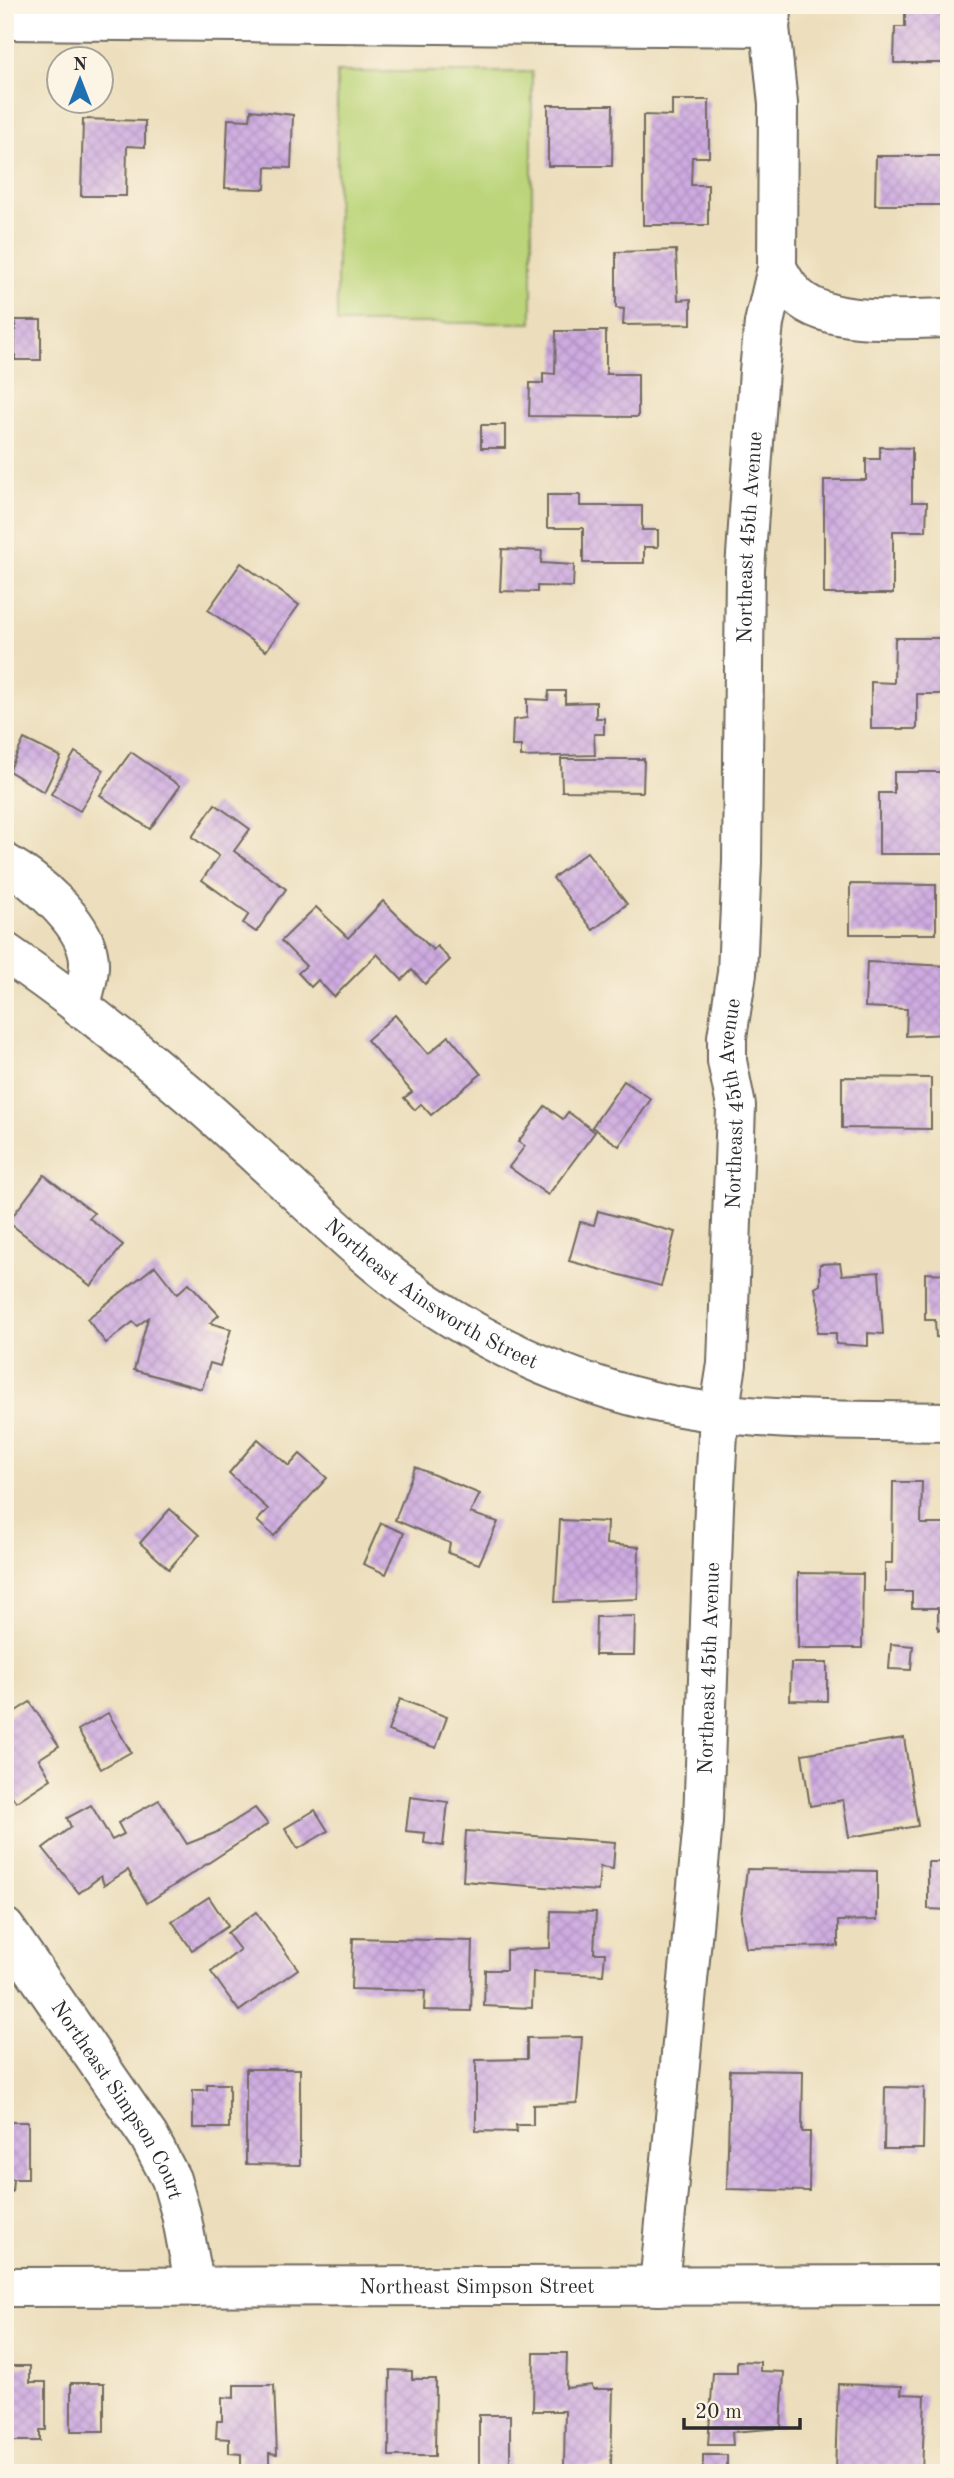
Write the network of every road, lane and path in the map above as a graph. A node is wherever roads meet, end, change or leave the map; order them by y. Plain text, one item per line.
1 (102, 13) edge
2 (772, 16) edge
3 (5, 20) edge
4 (777, 268) junction
5 (949, 318) edge
6 (5, 863) edge
7 (5, 952) edge
8 (80, 1008) junction
9 (719, 1414) junction
10 (949, 1422) edge
11 (5, 1928) edge
12 (949, 2285) edge
13 (659, 2286) junction
14 (5, 2287) edge
15 (195, 2287) junction

1 - 2 street
1 - 3 street
2 - 4 street, Northeast 45th Avenue
4 - 5 street
4 - 9 street, Northeast 45th Avenue
6 - 8 street
7 - 8 street, Northeast Ainsworth Street
8 - 9 street, Northeast Ainsworth Street
9 - 10 street, Northeast Ainsworth Street
9 - 13 street, Northeast 45th Avenue
11 - 15 street, Northeast Simpson Court
12 - 13 street, Northeast Simpson Street
13 - 15 street, Northeast Simpson Street
14 - 15 street, Northeast Simpson Street

